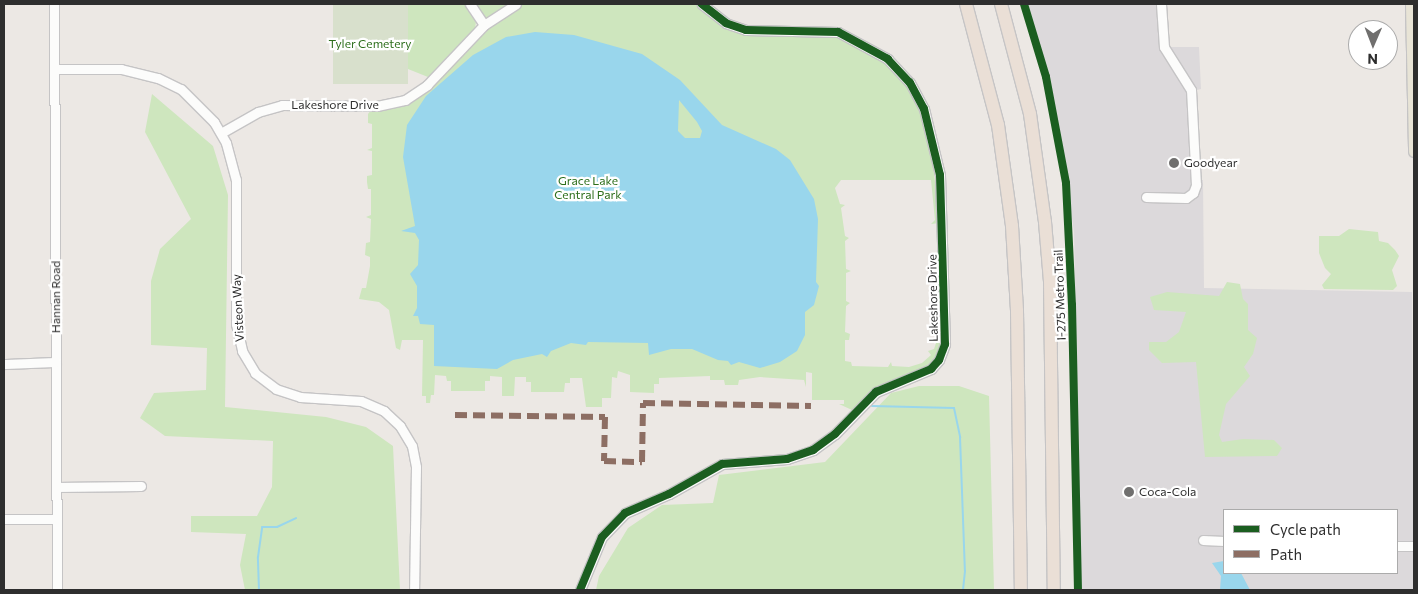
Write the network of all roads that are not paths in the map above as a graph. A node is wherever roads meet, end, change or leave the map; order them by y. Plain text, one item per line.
1 (54, 4) edge
2 (470, 4) edge
3 (516, 4) edge
4 (702, 4) edge
5 (966, 4) edge
6 (1001, 4) edge
7 (1161, 4) edge
8 (1411, 4) edge
9 (484, 25) junction
10 (54, 69) junction
11 (221, 133) junction
12 (1414, 152) edge
13 (1146, 197) dead end
14 (56, 362) junction
15 (4, 364) edge
16 (141, 486) dead end
17 (56, 487) junction
18 (4, 519) edge
19 (56, 519) junction
20 (1203, 540) dead end
21 (1223, 541) edge
22 (1398, 546) edge
23 (1414, 546) edge
24 (1020, 548) junction
25 (57, 590) edge
26 (414, 590) edge
27 (580, 590) edge
28 (1015, 590) edge
29 (1021, 590) edge
30 (1054, 590) edge

1 - 10 street, Hannan Road
2 - 9 street
3 - 9 street, Lakeshore Drive
4 - 27 street, Lakeshore Drive
5 - 24 highway
6 - 30 highway
7 - 13 street
8 - 12 main road
9 - 11 street, Lakeshore Drive
10 - 11 street, Visteon Way
10 - 14 street, Hannan Road
11 - 26 street, Visteon Way
14 - 15 street
14 - 17 street, Hannan Road
16 - 17 street
17 - 19 street, Hannan Road
18 - 19 street
19 - 25 street, Hannan Road
20 - 21 street
22 - 23 street
24 - 28 highway
24 - 29 highway

